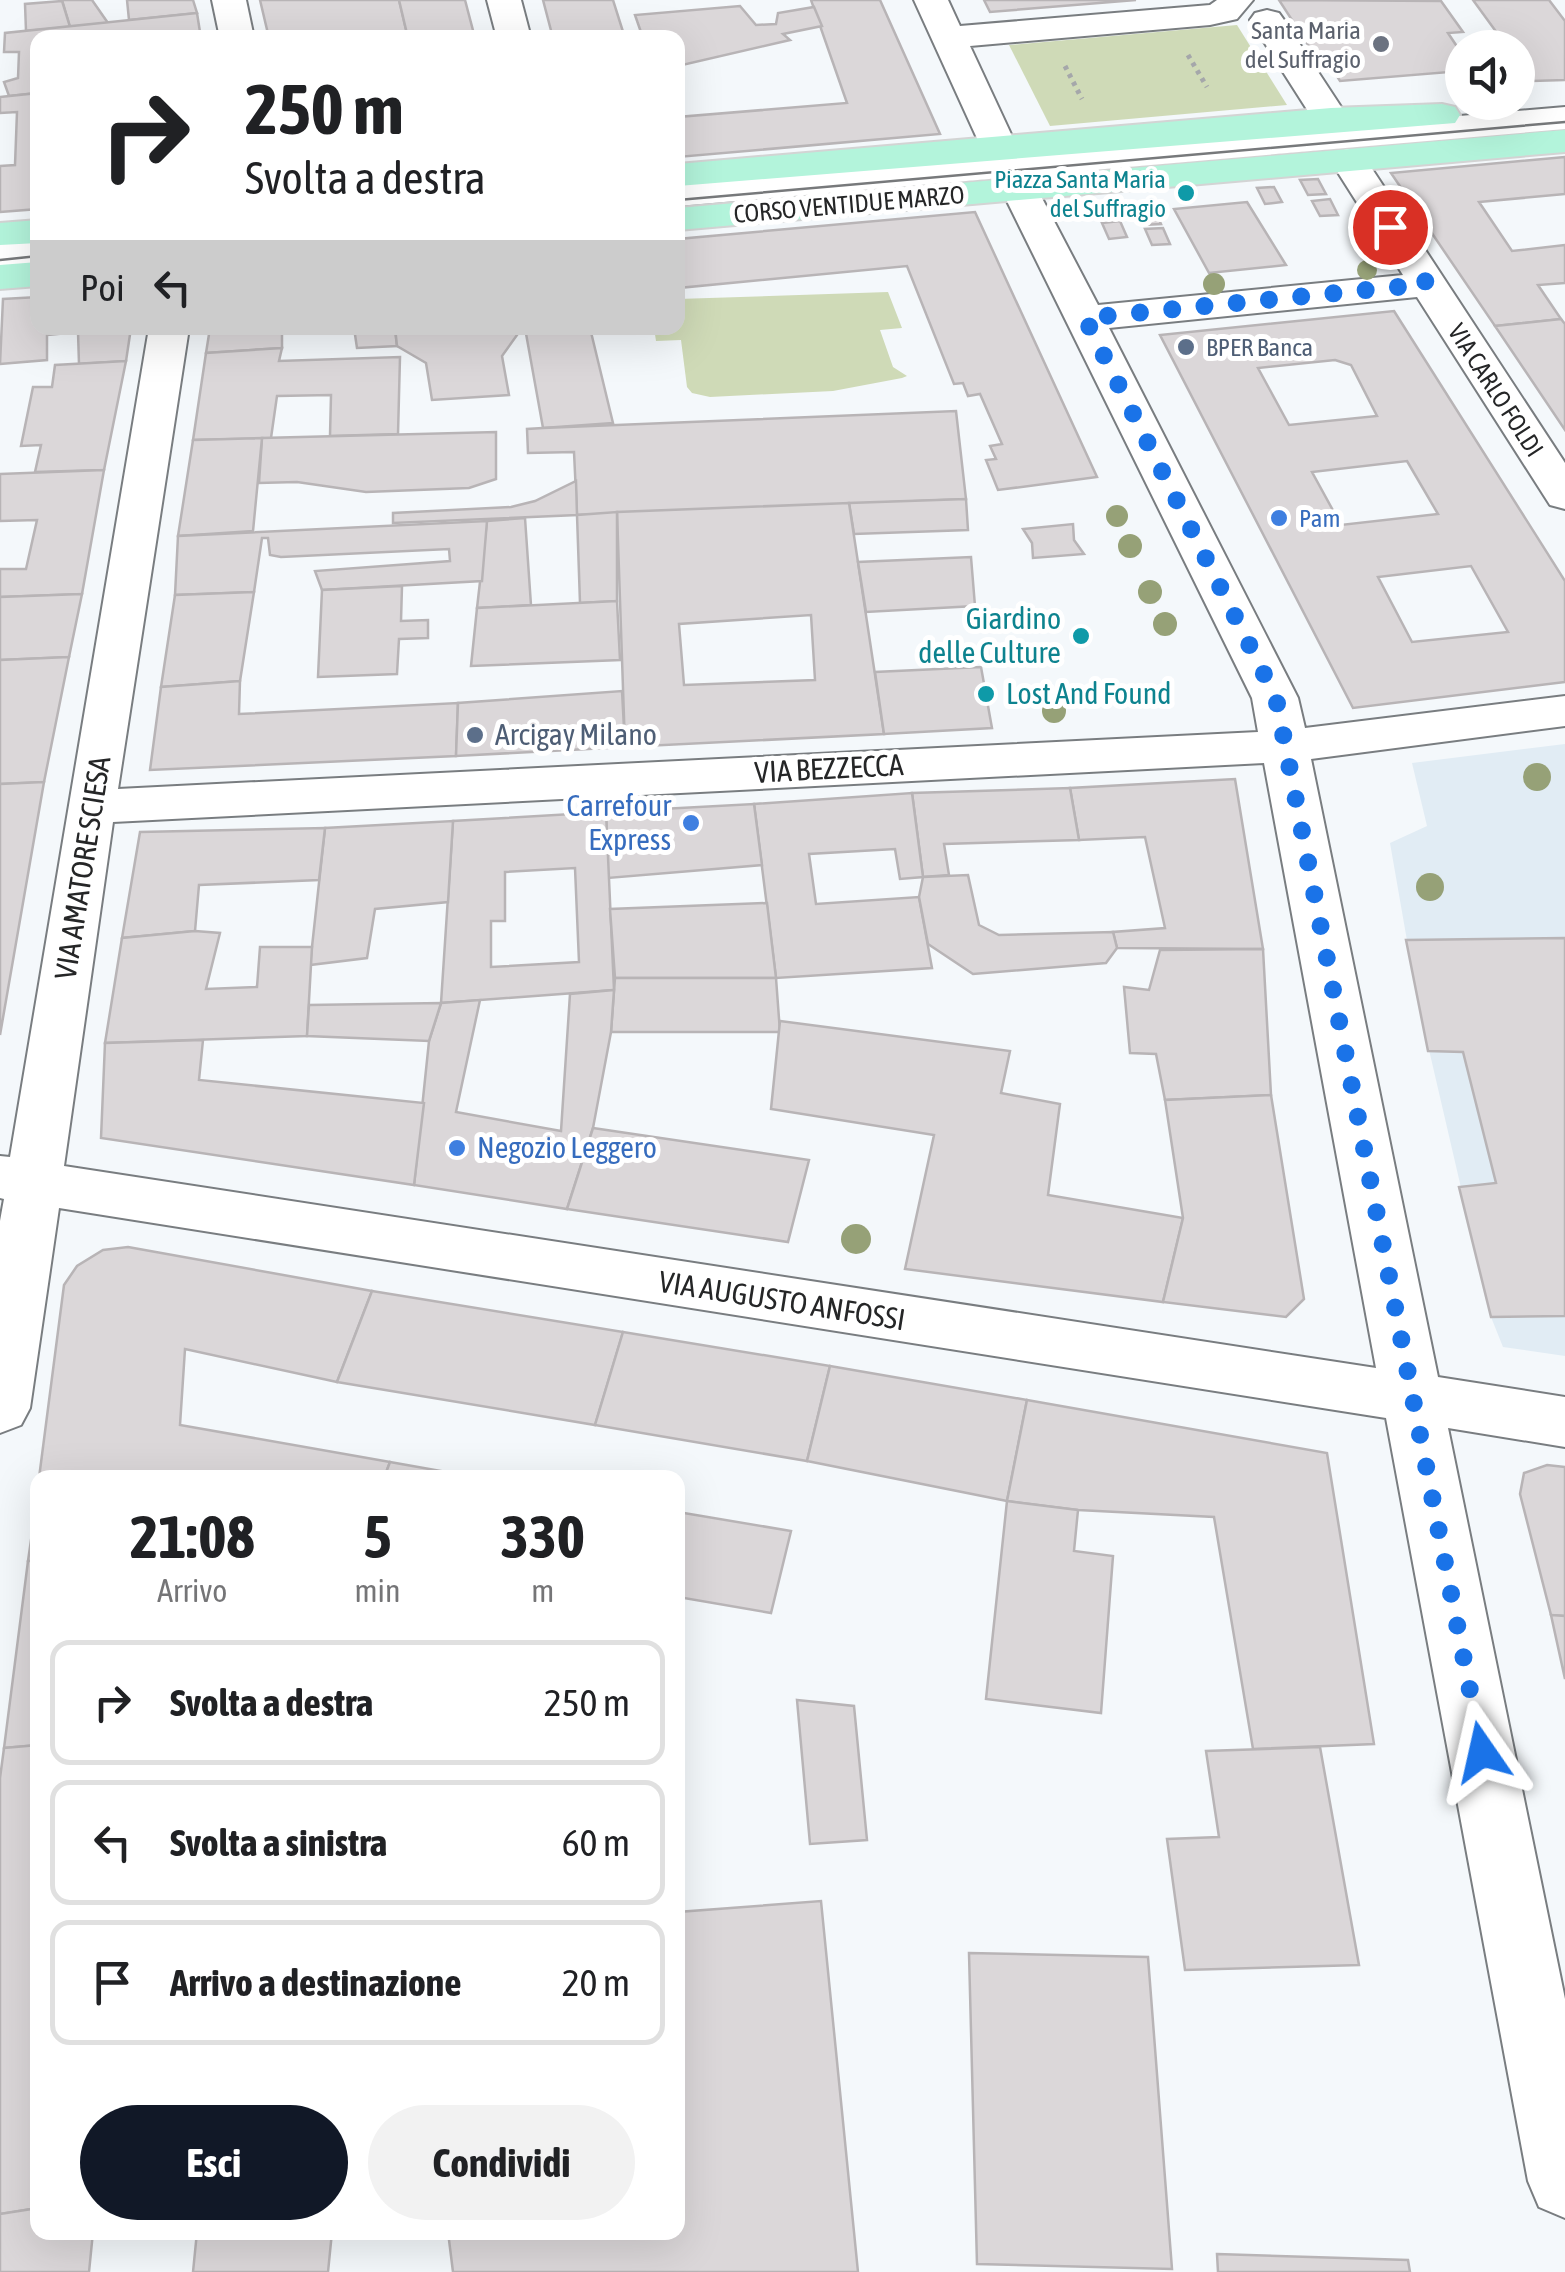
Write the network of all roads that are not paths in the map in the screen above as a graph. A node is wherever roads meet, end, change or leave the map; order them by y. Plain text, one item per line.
1 (229, 0) edge
2 (504, 0) edge
3 (931, 0) edge
4 (1235, 3) edge
5 (1267, 20) dead end
6 (235, 30) edge
7 (512, 30) edge
8 (948, 37) junction
9 (1565, 106) edge
10 (1565, 118) edge
11 (1336, 139) junction
12 (1565, 141) edge
13 (1009, 167) junction
14 (685, 175) edge
15 (685, 194) edge
16 (685, 217) edge
17 (30, 232) edge
18 (0, 234) edge
19 (30, 253) edge
20 (0, 255) edge
21 (30, 275) edge
22 (0, 277) edge
23 (1427, 284) junction
24 (1085, 318) junction
25 (168, 335) edge
26 (1565, 496) edge
27 (1565, 711) edge
28 (1286, 746) junction
29 (91, 806) junction
30 (18, 1180) edge
31 (1414, 1399) junction
32 (0, 1408) edge
33 (1565, 1422) edge
34 (1565, 2182) edge

1 - 6 street
2 - 7 street
3 - 8 street
4 - 8 street
5 - 11 street
8 - 13 street
9 - 11 main road
10 - 11 street
11 - 12 main road
11 - 13 main road
11 - 23 street
13 - 14 main road, CORSO VENTIDUE MARZO
13 - 15 street
13 - 16 main road, CORSO VENTIDUE MARZO
13 - 24 street
17 - 18 main road
19 - 20 street
21 - 22 main road
23 - 24 street
23 - 26 street, VIA CARLO FOLDI
24 - 28 street
25 - 29 street, VIA AMATORE SCIESA
27 - 28 street, VIA BEZZECCA
28 - 29 street, VIA BEZZECCA
28 - 31 street
29 - 30 street, VIA AMATORE SCIESA
30 - 31 street, VIA AUGUSTO ANFOSSI
30 - 32 street, VIA AMATORE SCIESA
31 - 33 street, VIA AUGUSTO ANFOSSI
31 - 34 street

